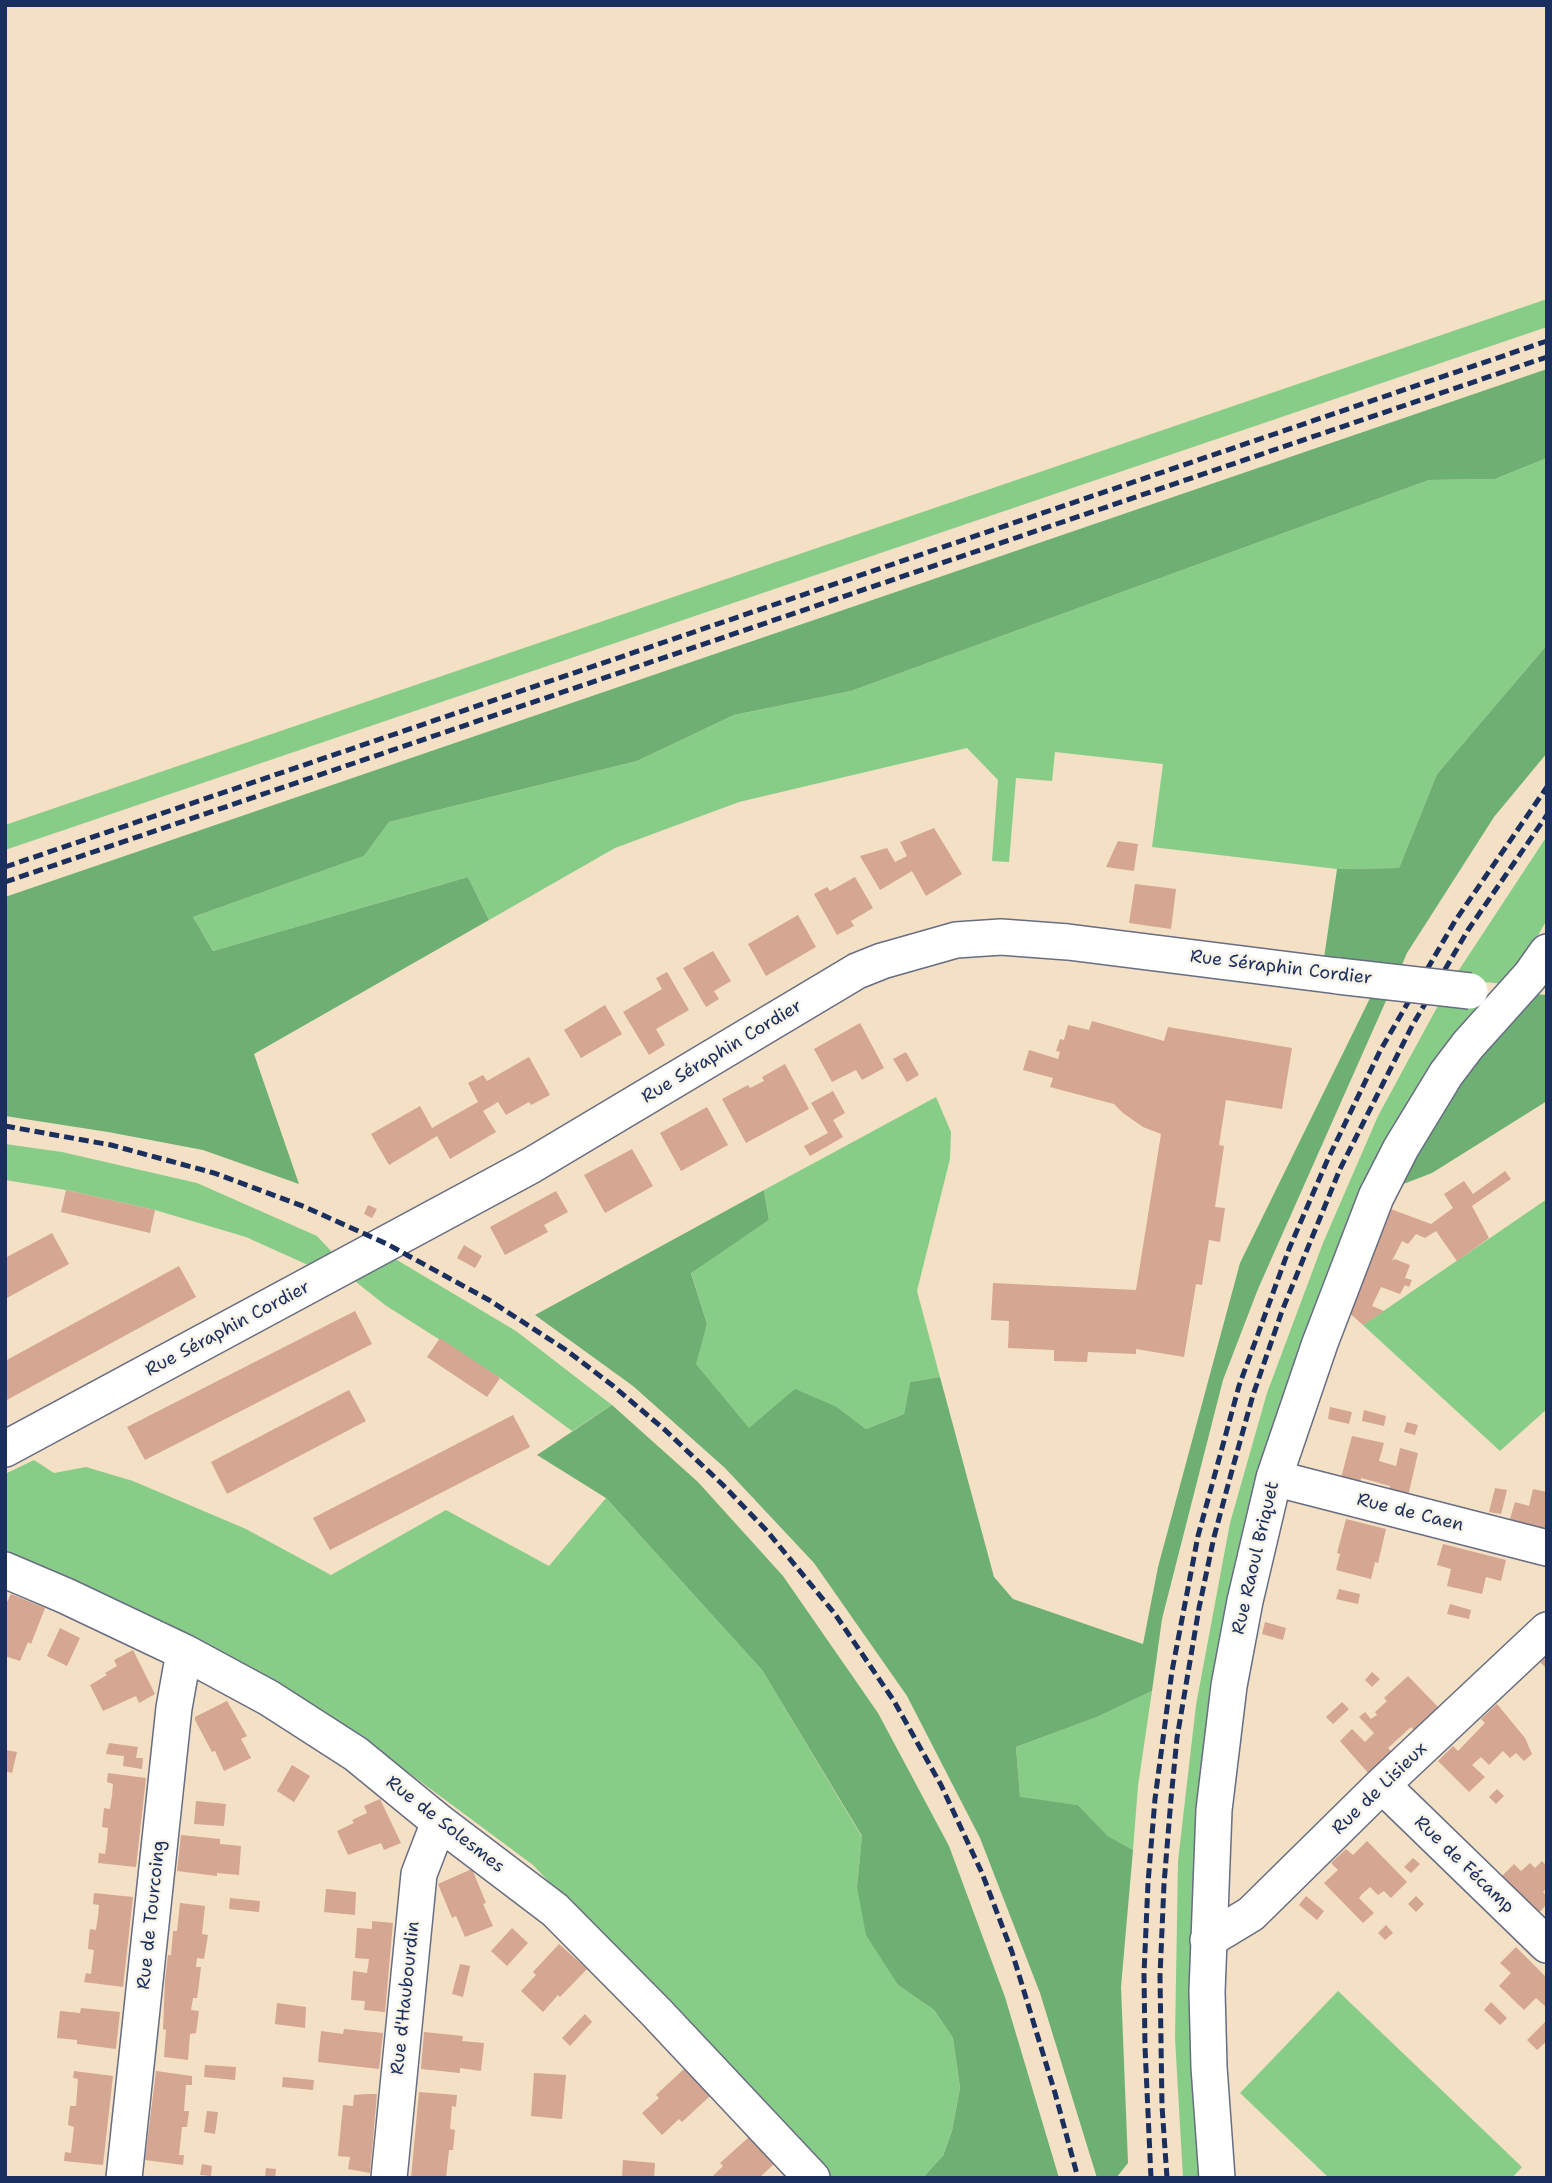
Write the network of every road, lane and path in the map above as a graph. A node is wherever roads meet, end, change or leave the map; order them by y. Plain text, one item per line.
1 (1544, 962) edge
2 (1511, 996) junction
3 (5, 1449) edge
4 (1273, 1478) junction
5 (1547, 1548) edge
6 (5, 1570) edge
7 (1547, 1630) edge
8 (184, 1652) junction
9 (1382, 1785) junction
10 (439, 1822) junction
11 (1208, 1940) junction
12 (1547, 1945) edge
13 (124, 2178) edge
14 (389, 2178) edge
15 (813, 2178) edge
16 (1217, 2178) edge

1 - 2 street, Rue Raoul Briquet
2 - 3 street, Rue Séraphin Cordier, bridge
2 - 4 street, Rue Raoul Briquet
4 - 5 street, Rue de Caen
4 - 11 street, Rue Raoul Briquet
6 - 8 street, Rue de Solesmes
7 - 9 street, Rue de Lisieux
8 - 10 street, Rue de Solesmes
8 - 13 street, Rue de Tourcoing
9 - 11 street, Rue de Lisieux
9 - 12 street, Rue de Fécamp
10 - 14 street, Rue d'Haubourdin
10 - 15 street, Rue de Solesmes
11 - 16 street, Rue Raoul Briquet

